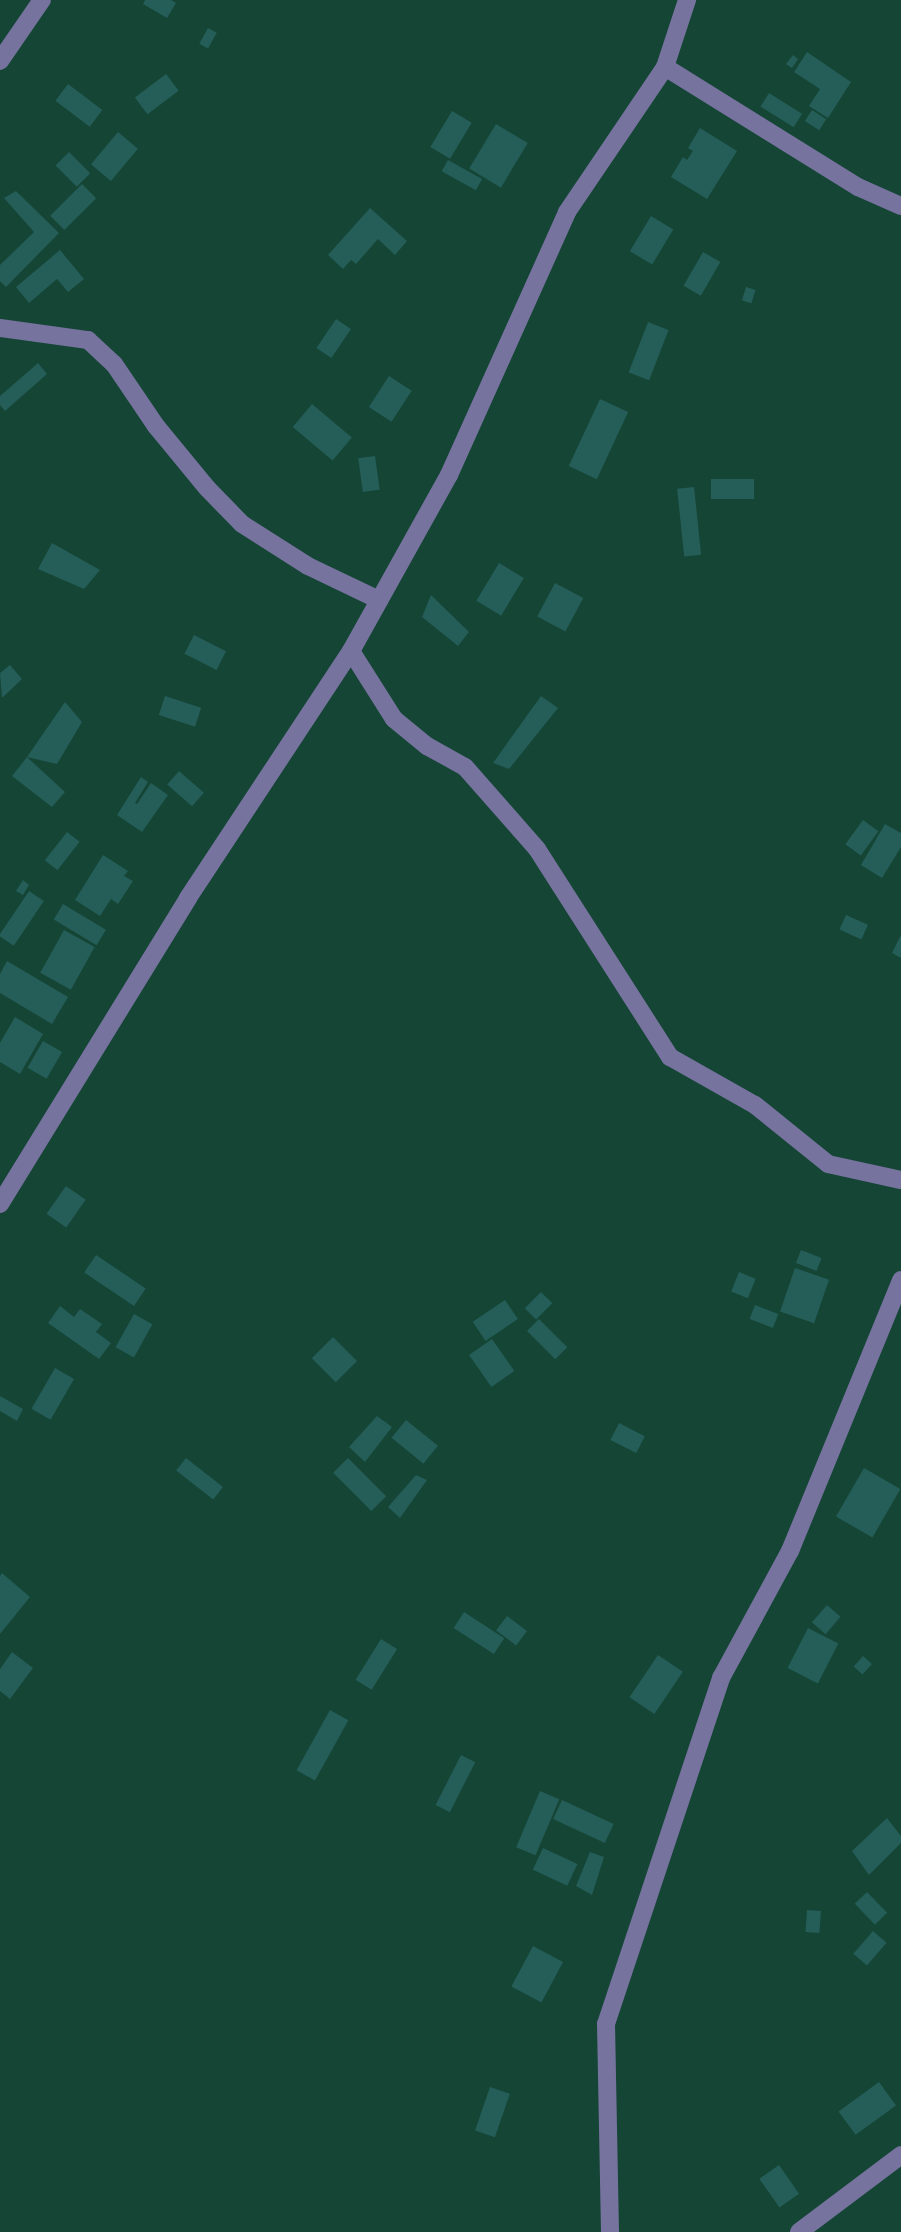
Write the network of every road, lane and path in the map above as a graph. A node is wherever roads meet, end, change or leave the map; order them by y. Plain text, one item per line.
1 (42, 0) edge
2 (687, 0) edge
3 (0, 61) edge
4 (665, 67) junction
5 (901, 206) edge
6 (0, 327) edge
7 (379, 600) junction
8 (351, 651) junction
9 (901, 1180) edge
10 (0, 1204) edge
11 (901, 1280) edge
12 (901, 2155) edge
13 (610, 2232) edge
14 (799, 2232) edge

1 - 3 street
2 - 4 street
4 - 5 street
4 - 7 street
6 - 7 street
7 - 8 street
8 - 9 street
8 - 10 street
11 - 13 street
12 - 14 street

